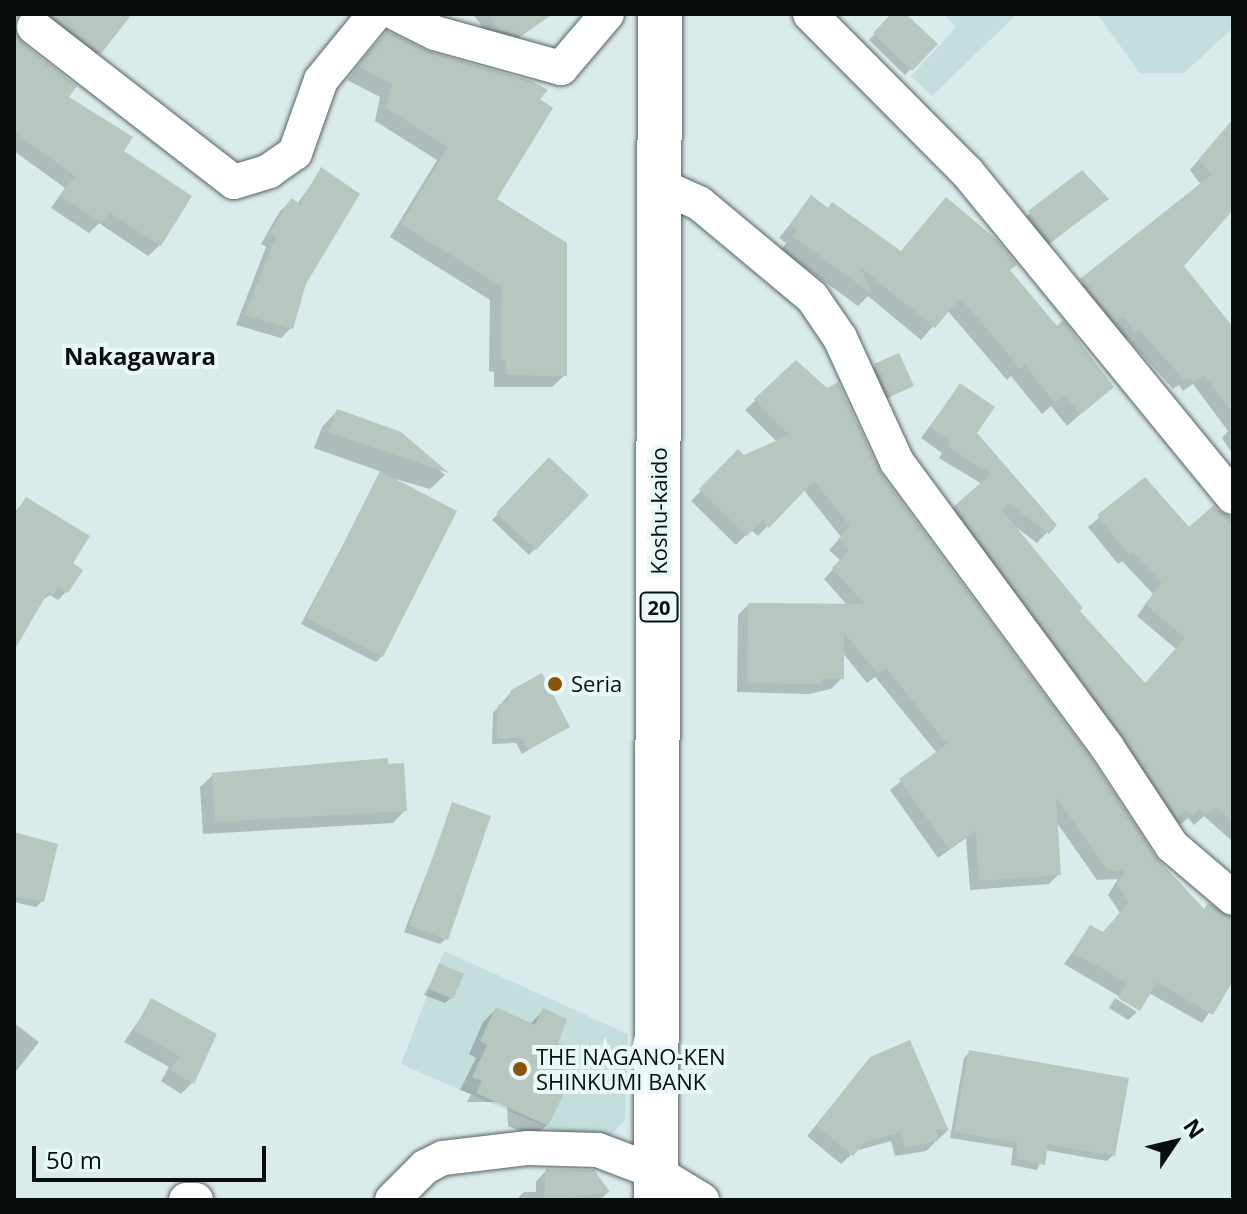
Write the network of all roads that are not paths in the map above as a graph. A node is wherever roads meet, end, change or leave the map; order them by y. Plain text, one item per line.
1 (375, 14) edge
2 (397, 14) edge
3 (607, 14) edge
4 (660, 14) edge
5 (810, 14) edge
6 (34, 27) dead end
7 (661, 186) junction
8 (1233, 497) edge
9 (1233, 898) edge
10 (656, 1186) edge
11 (186, 1200) edge
12 (196, 1200) edge
13 (392, 1200) edge
14 (702, 1200) edge

1 - 6 street
2 - 3 street
4 - 7 highway, Koshu-kaido / 20
5 - 8 street
7 - 9 street
7 - 10 highway, Koshu-kaido / 20
10 - 13 street
10 - 14 street
11 - 12 street

